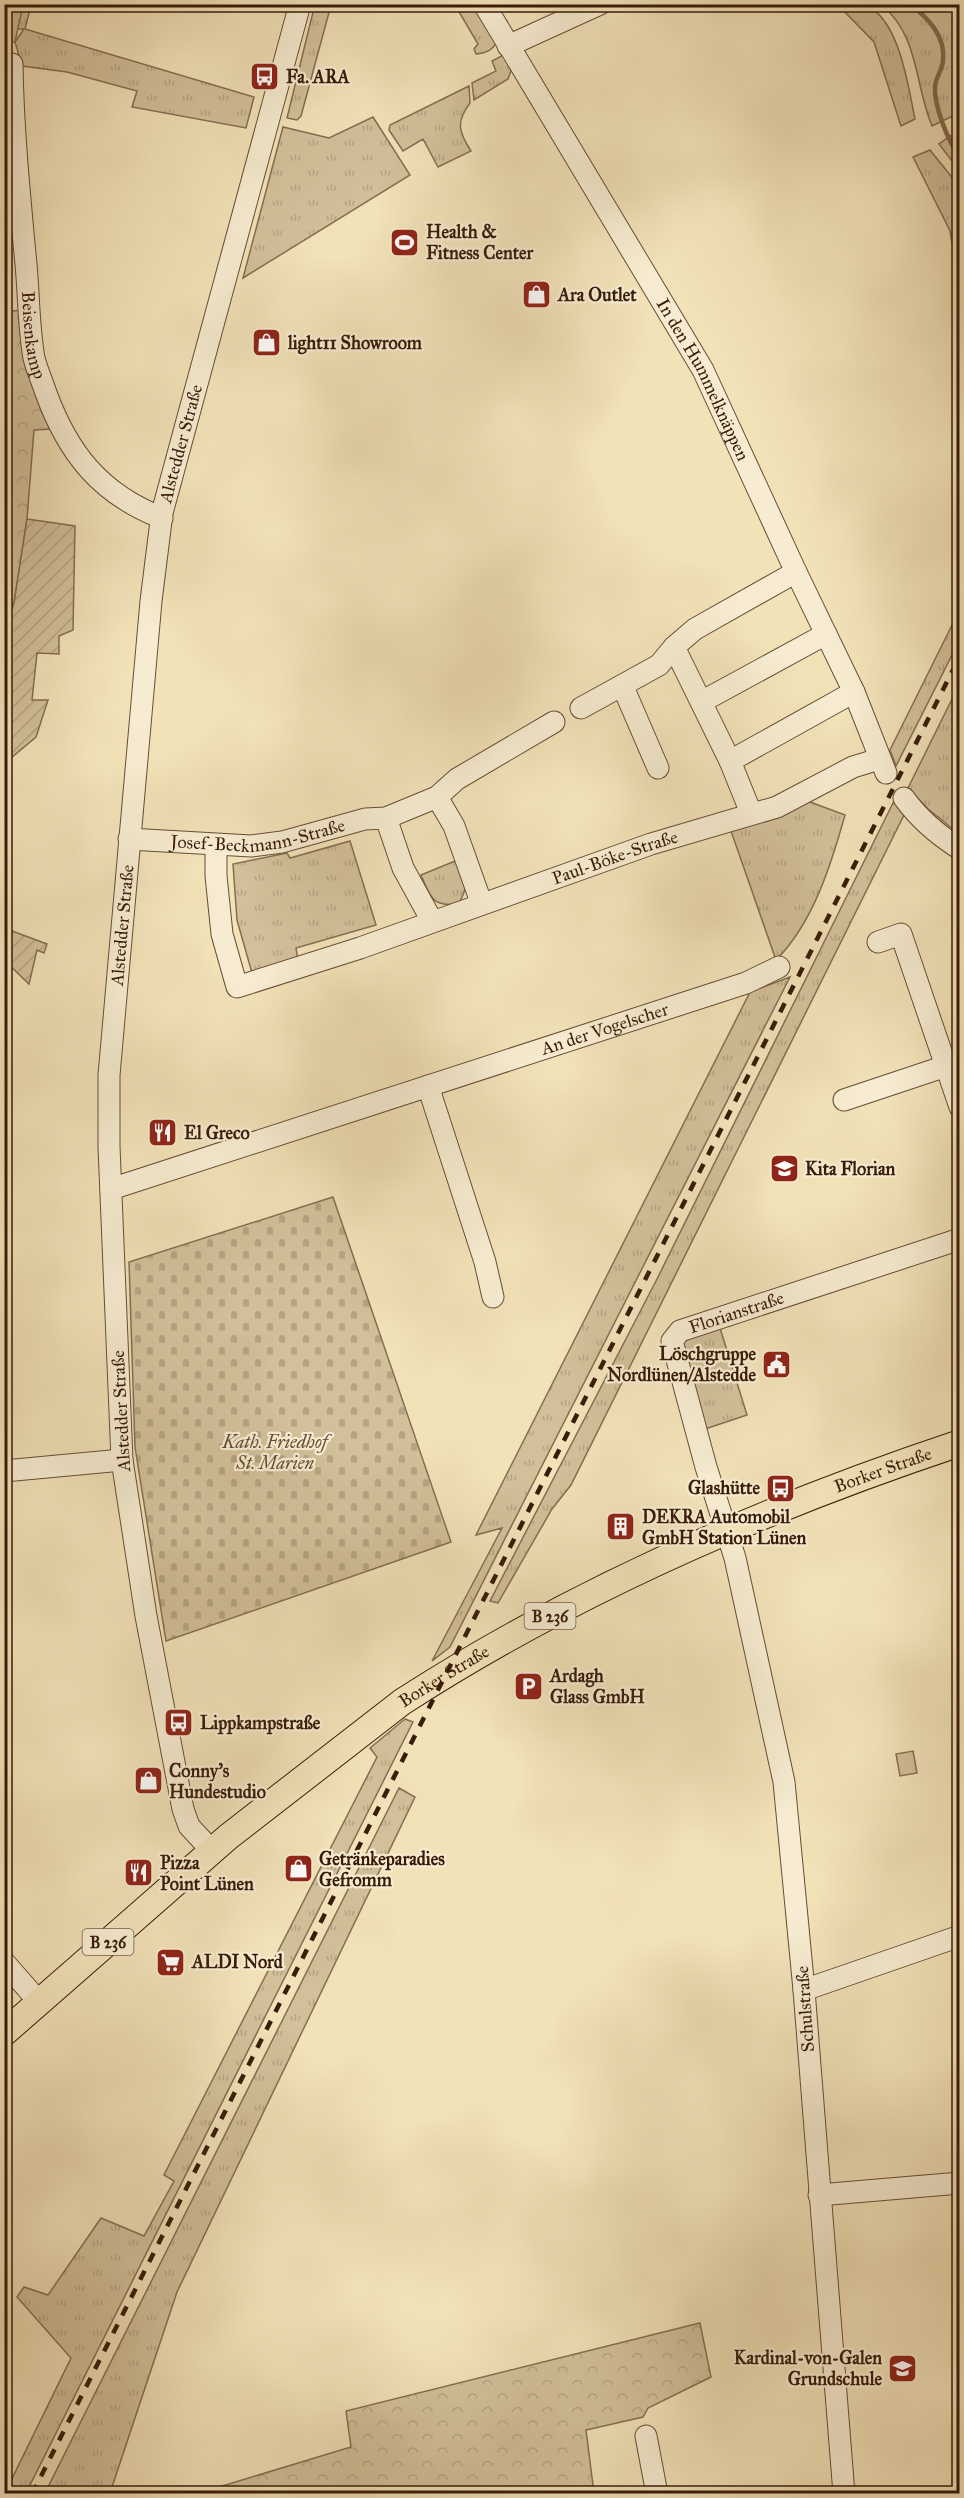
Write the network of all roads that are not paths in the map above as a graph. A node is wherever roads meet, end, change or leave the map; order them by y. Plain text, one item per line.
1 (300, 4) edge
2 (484, 4) edge
3 (600, 4) edge
4 (508, 46) junction
5 (12, 64) dead end
6 (162, 518) junction
7 (796, 572) junction
8 (826, 634) junction
9 (675, 647) junction
10 (623, 687) junction
11 (854, 692) junction
12 (703, 701) junction
13 (581, 708) dead end
14 (554, 722) dead end
15 (730, 761) junction
16 (883, 766) joint
17 (658, 768) dead end
18 (437, 797) junction
19 (904, 798) dead end
20 (751, 813) junction
21 (386, 818) junction
22 (129, 839) junction
23 (216, 845) junction
24 (960, 849) edge
25 (481, 902) junction
26 (432, 921) junction
27 (878, 942) dead end
28 (779, 967) dead end
29 (946, 1066) junction
30 (428, 1086) junction
31 (844, 1100) dead end
32 (960, 1107) edge
33 (111, 1189) junction
34 (960, 1239) edge
35 (493, 1297) dead end
36 (960, 1443) edge
37 (122, 1461) junction
38 (4, 1471) edge
39 (726, 1531) junction
40 (212, 1851) junction
41 (960, 1936) edge
42 (4, 1962) edge
43 (804, 1990) junction
44 (40, 2002) junction
45 (4, 2032) edge
46 (960, 2183) edge
47 (819, 2195) junction
48 (646, 2436) dead end
49 (657, 2493) edge
50 (844, 2493) edge

1 - 6 street, Alstedder Straße
2 - 4 street, In den Hummelknäppen
3 - 4 street
4 - 7 street, In den Hummelknäppen
5 - 6 street, Beisenkamp
6 - 22 street, Alstedder Straße
7 - 8 street, In den Hummelknäppen
7 - 9 street
8 - 11 street, In den Hummelknäppen
8 - 12 street
9 - 10 street
9 - 12 street
10 - 13 street
10 - 17 street
11 - 15 street
11 - 16 street, In den Hummelknäppen
12 - 15 street
14 - 18 street, Josef-Beckmann-Straße
15 - 20 street
16 - 20 street, Paul-Böke-Straße
18 - 21 street, Josef-Beckmann-Straße
18 - 25 street
19 - 24 street
20 - 25 street, Paul-Böke-Straße
21 - 23 street, Josef-Beckmann-Straße
21 - 26 street
22 - 23 street, Josef-Beckmann-Straße
22 - 33 street, Alstedder Straße
23 - 26 street, Paul-Böke-Straße
25 - 26 street, Paul-Böke-Straße
27 - 29 street
28 - 30 street, An der Vogelscher
29 - 31 street
29 - 32 street
30 - 33 street, An der Vogelscher
30 - 35 street
33 - 37 street, Alstedder Straße
34 - 39 street, Florianstraße
36 - 39 main road, Borker Straße / B 236
37 - 38 street
37 - 40 street, Alstedder Straße
39 - 40 main road, Borker Straße / B 236
39 - 43 street, Schulstraße
40 - 44 main road, Borker Straße / B 236
41 - 43 street
42 - 44 street
43 - 47 street, Schulstraße
44 - 45 main road, Borker Straße / B 236
46 - 47 street
47 - 50 street, Schulstraße
48 - 49 street

